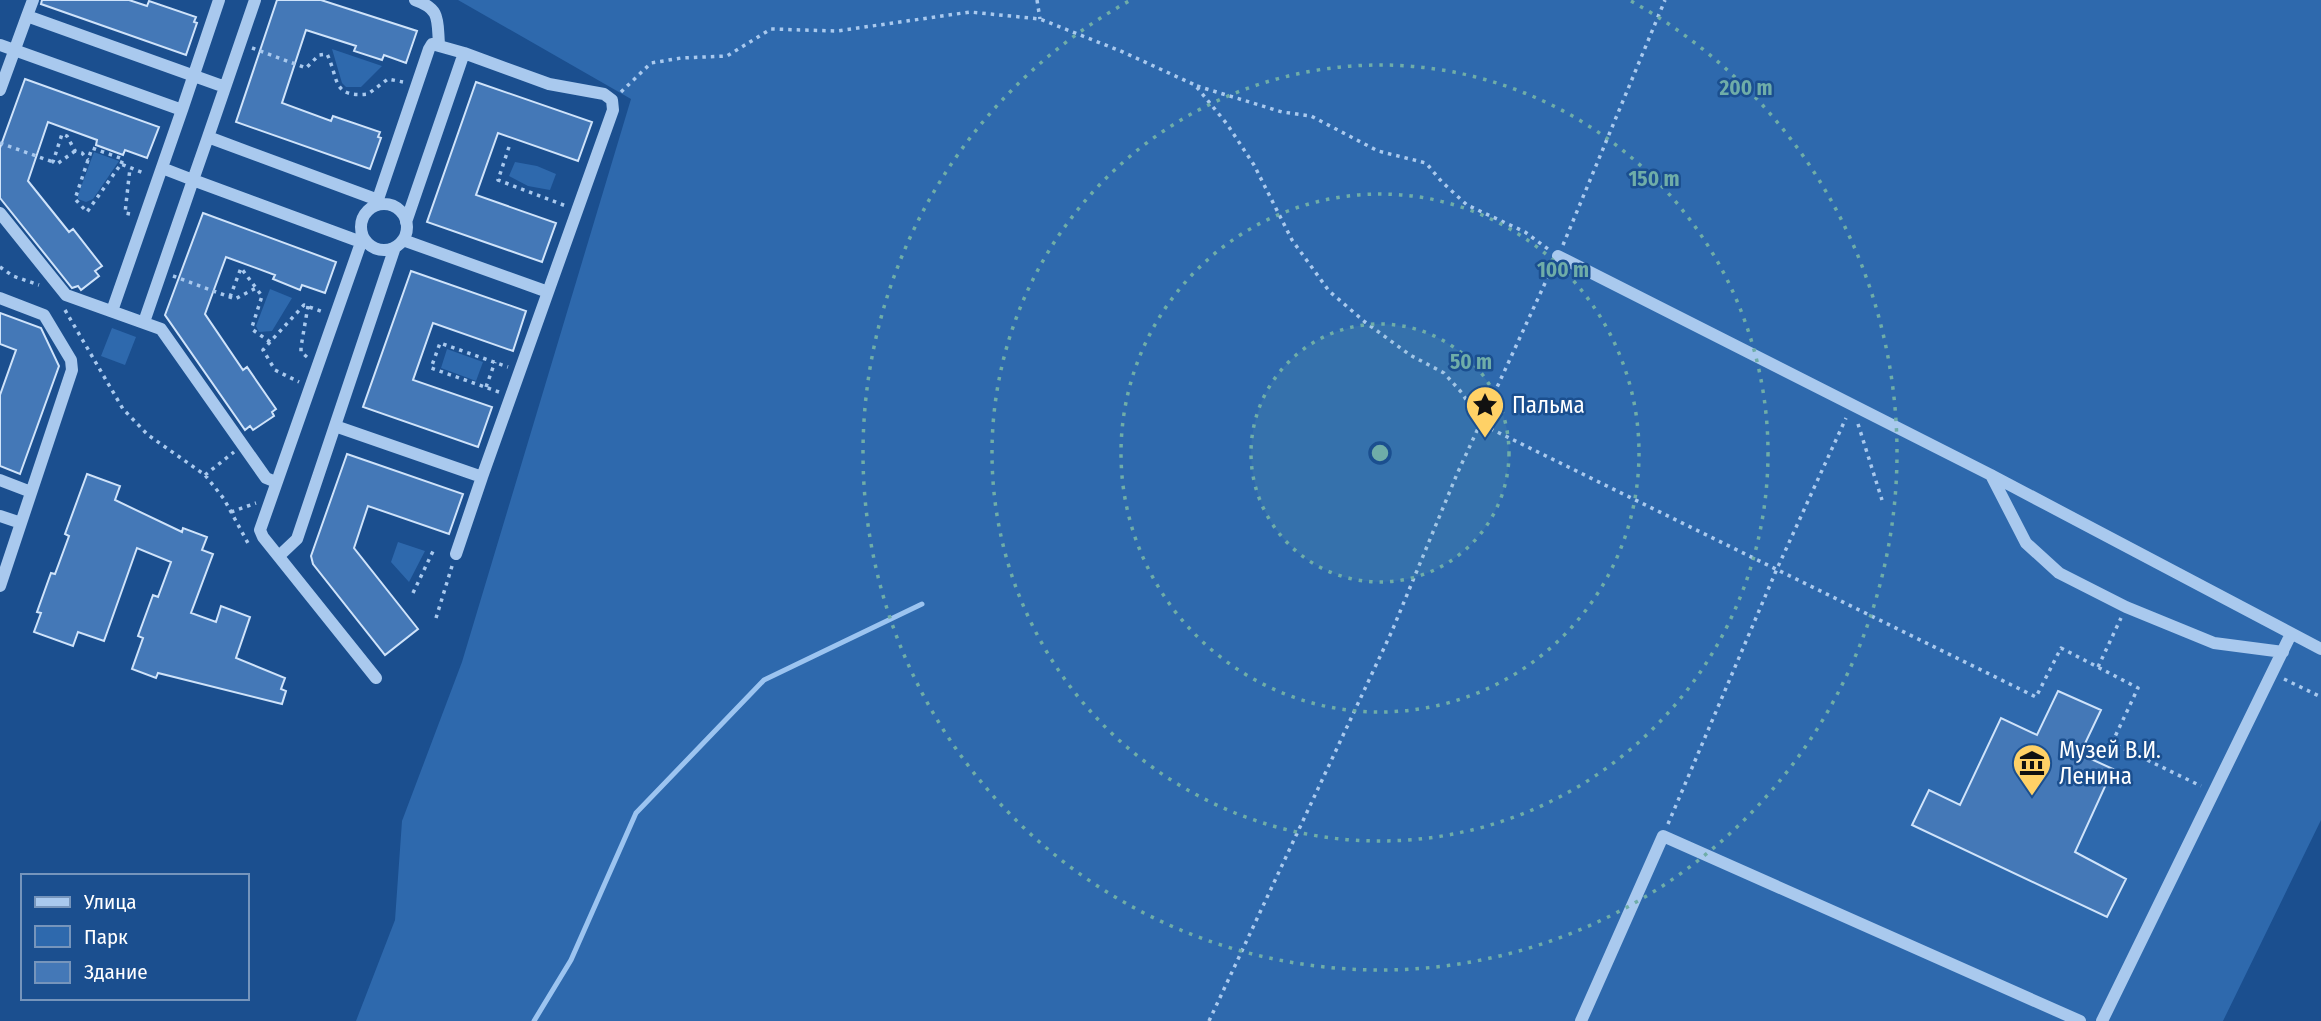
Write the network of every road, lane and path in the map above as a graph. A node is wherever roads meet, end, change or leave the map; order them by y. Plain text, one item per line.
1 (33, 0) edge
2 (219, 0) edge
3 (255, 0) edge
4 (415, 0) edge
5 (1037, 0) edge
6 (1665, 0) edge
7 (27, 16) junction
8 (1041, 19) junction
9 (240, 44) junction
10 (439, 44) junction
11 (0, 45) edge
12 (14, 50) junction
13 (464, 53) junction
14 (194, 76) junction
15 (409, 85) dead end
16 (1195, 85) junction
17 (225, 87) junction
18 (0, 90) edge
19 (612, 100) junction
20 (182, 110) junction
21 (208, 137) junction
22 (0, 143) edge
23 (509, 147) dead end
24 (75, 151) junction
25 (88, 160) junction
26 (53, 162) junction
27 (121, 164) junction
28 (130, 168) junction
29 (156, 172) junction
30 (193, 180) junction
31 (377, 203) junction
32 (578, 210) junction
33 (0, 213) edge
34 (136, 217) dead end
35 (406, 222) junction
36 (362, 239) junction
37 (399, 244) junction
38 (1558, 256) junction
39 (0, 267) edge
40 (171, 275) dead end
41 (39, 285) dead end
42 (256, 288) junction
43 (548, 292) junction
44 (230, 297) junction
45 (0, 298) edge
46 (308, 306) junction
47 (63, 307) dead end
48 (112, 312) junction
49 (325, 313) dead end
50 (144, 322) junction
51 (270, 342) junction
52 (309, 358) dead end
53 (495, 362) junction
54 (520, 371) junction
55 (300, 383) dead end
56 (486, 387) junction
57 (511, 396) junction
58 (1852, 406) junction
59 (1481, 424) junction
60 (335, 426) junction
61 (243, 444) junction
62 (205, 475) junction
63 (1991, 475) junction
64 (482, 477) junction
65 (0, 480) edge
66 (276, 482) junction
67 (31, 492) junction
68 (1882, 500) dead end
69 (258, 503) dead end
70 (232, 512) junction
71 (0, 516) edge
72 (21, 523) junction
73 (435, 547) dead end
74 (251, 549) dead end
75 (456, 554) joint
76 (279, 556) junction
77 (1776, 571) junction
78 (0, 586) edge
79 (413, 593) dead end
80 (2126, 607) junction
81 (436, 618) dead end
82 (2291, 634) junction
83 (2321, 649) edge
84 (2283, 652) junction
85 (2098, 667) junction
86 (2273, 673) junction
87 (376, 678) dead end
88 (2321, 697) edge
89 (2212, 792) junction
90 (1663, 836) junction
91 (1209, 1021) edge
92 (1581, 1021) edge
93 (2080, 1021) edge
94 (2102, 1021) edge

1 - 7 street
2 - 14 street
3 - 9 street
4 - 10 street
5 - 8 path
6 - 38 path
7 - 12 street
7 - 14 street
8 - 16 path
8 - 19 path
9 - 15 path
9 - 17 street
10 - 13 street
10 - 31 street
11 - 12 street
12 - 18 street
12 - 20 street
13 - 19 street
13 - 35 street
14 - 17 street
14 - 20 street
16 - 38 path
16 - 59 path
17 - 21 street
19 - 32 street
20 - 29 street
21 - 30 street
21 - 31 street
22 - 26 path
23 - 32 path
24 - 25 path
24 - 26 path
24 - 26 path
25 - 27 path
25 - 27 path
27 - 28 path
28 - 29 path
28 - 34 path
29 - 30 street
29 - 48 street
30 - 36 street
30 - 50 street
31 - 35 street
31 - 36 street
32 - 43 street
33 - 48 street
35 - 37 street
36 - 37 street
36 - 66 street
37 - 43 street
37 - 60 street
38 - 58 street
38 - 59 path
39 - 41 path
40 - 44 path
42 - 44 path
42 - 44 path
42 - 51 path
43 - 54 street
45 - 67 street
46 - 49 path
46 - 51 path
46 - 52 path
47 - 62 path
48 - 50 street
50 - 61 street
51 - 55 path
53 - 54 path
53 - 56 path
53 - 56 path
54 - 57 street
56 - 57 path
57 - 64 street
58 - 63 street
58 - 68 path
58 - 77 path
59 - 77 path
59 - 91 path
60 - 64 street
60 - 76 street
61 - 62 path
61 - 66 street
62 - 70 path
63 - 80 street
63 - 82 street
64 - 75 street
65 - 67 street
66 - 76 street
67 - 72 street
69 - 70 path
70 - 74 path
71 - 72 street
72 - 78 street
73 - 79 path
75 - 81 path
76 - 87 street
77 - 85 path
77 - 90 path
80 - 84 street
80 - 85 path
82 - 83 street
82 - 84 street
84 - 86 street
85 - 89 path
86 - 88 path
86 - 89 street
89 - 94 street
90 - 92 street
90 - 93 street

